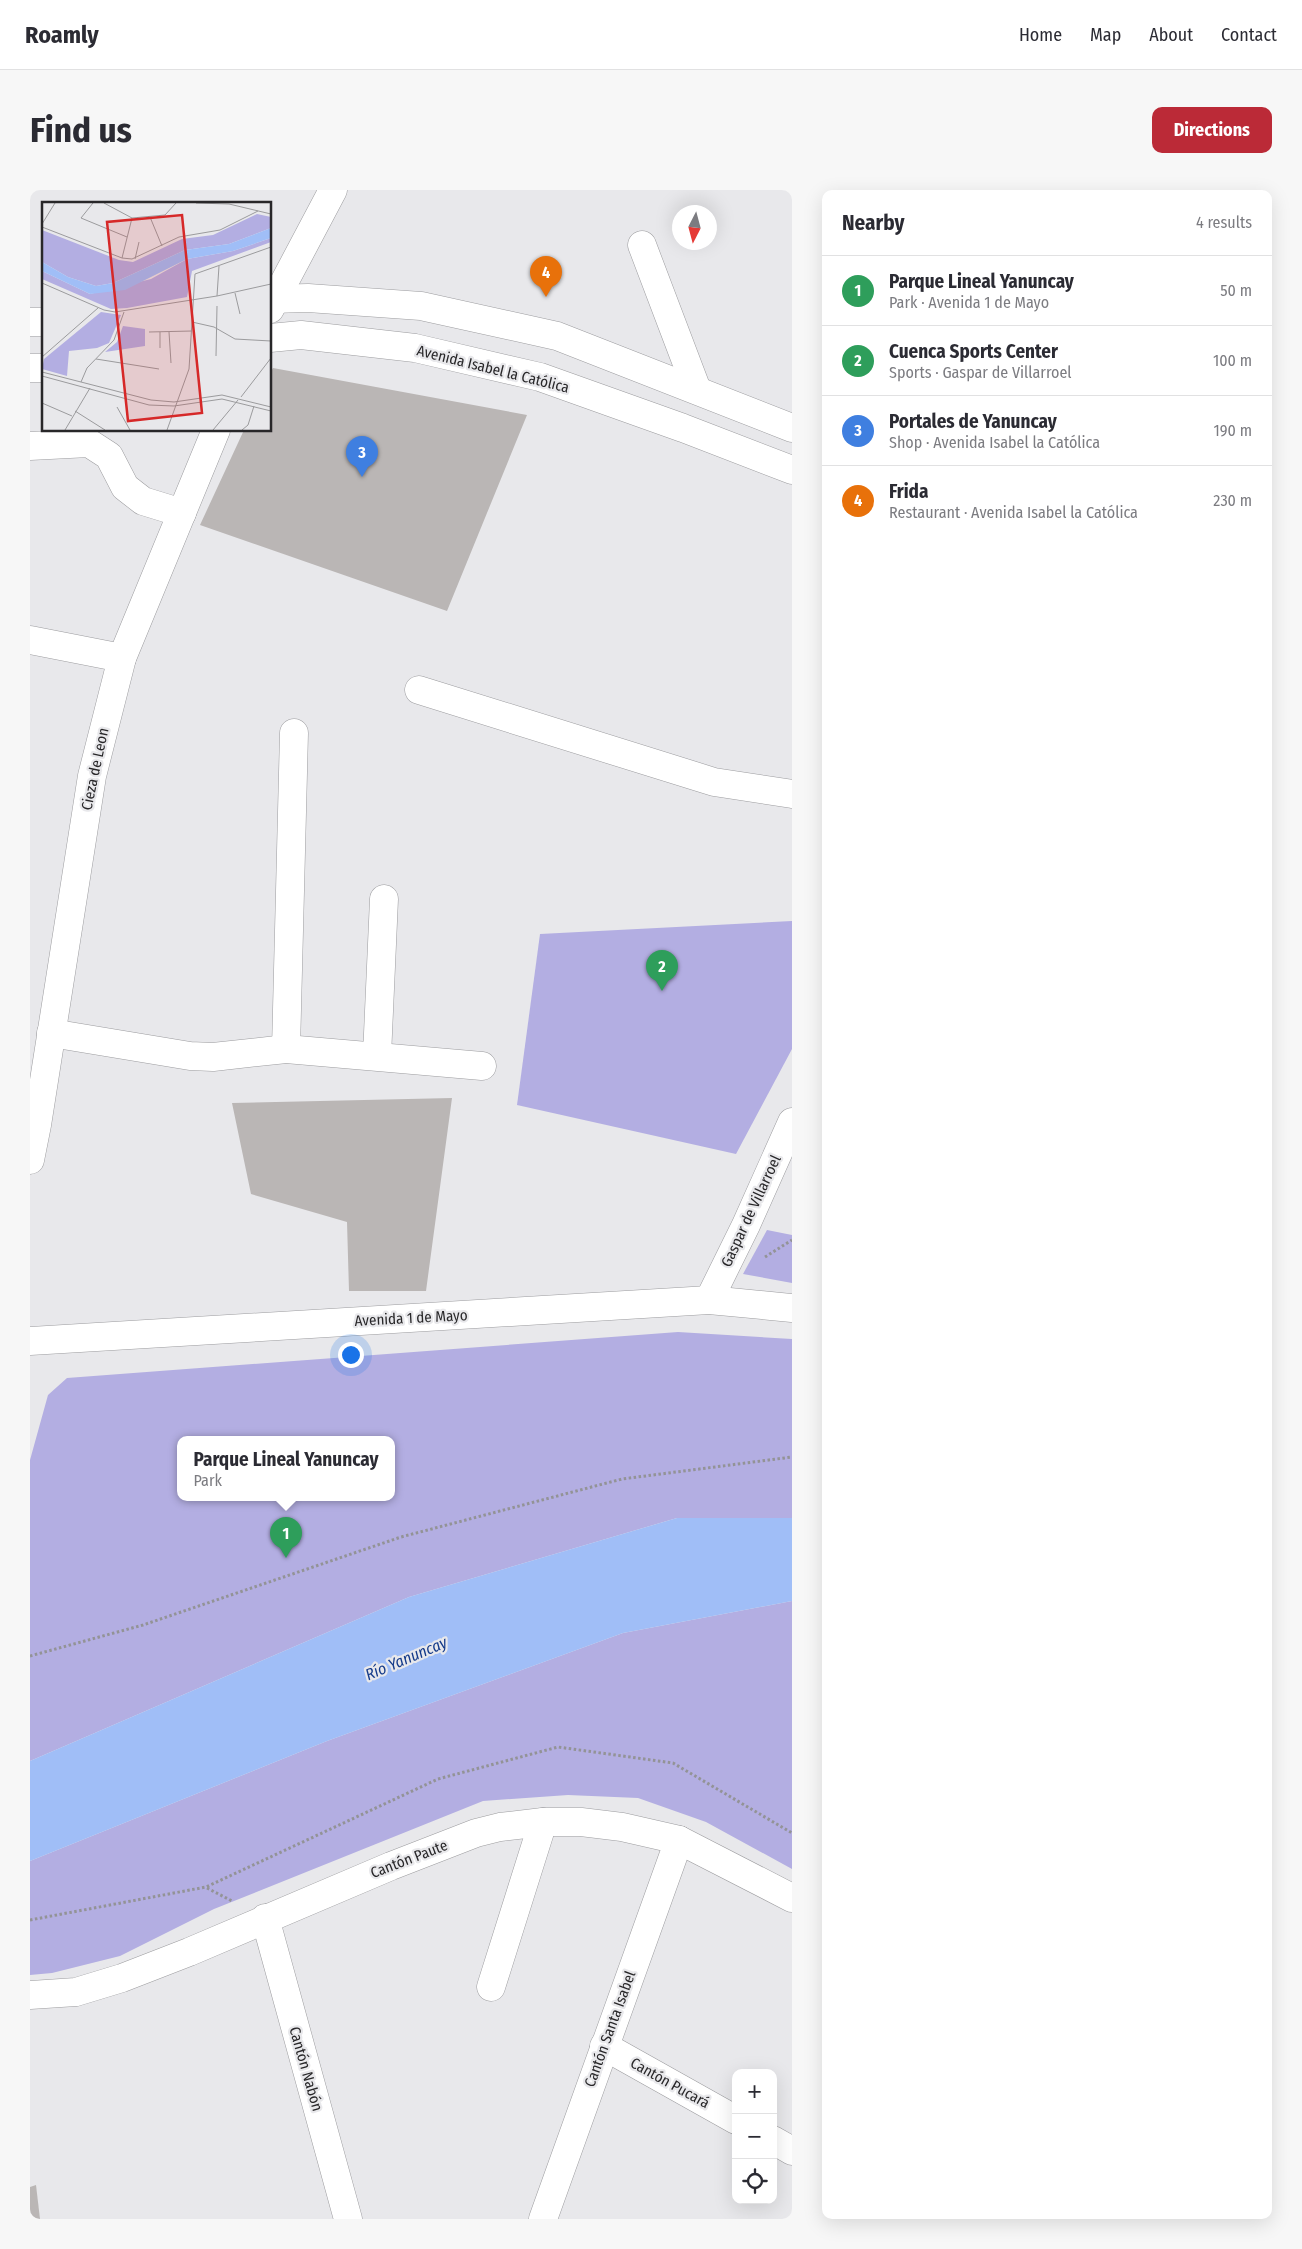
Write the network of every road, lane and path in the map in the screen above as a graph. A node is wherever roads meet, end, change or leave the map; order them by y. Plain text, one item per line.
1 (333, 190) edge
2 (642, 245) dead end
3 (272, 302) edge
4 (271, 338) edge
5 (697, 390) junction
6 (792, 428) edge
7 (216, 431) edge
8 (30, 446) edge
9 (792, 470) edge
10 (182, 512) junction
11 (30, 640) edge
12 (122, 658) junction
13 (419, 690) dead end
14 (294, 733) dead end
15 (792, 794) edge
16 (384, 899) dead end
17 (51, 1033) junction
18 (286, 1049) junction
19 (377, 1056) junction
20 (482, 1066) dead end
21 (792, 1122) edge
22 (34, 1124) edge
23 (30, 1160) edge
24 (709, 1300) junction
25 (792, 1308) edge
26 (30, 1342) edge
27 (792, 1457) edge
28 (30, 1656) edge
29 (542, 1822) junction
30 (792, 1833) edge
31 (679, 1840) junction
32 (792, 1898) edge
33 (265, 1918) junction
34 (30, 1920) edge
35 (492, 1987) dead end
36 (30, 1996) edge
37 (604, 2046) junction
38 (732, 2118) edge
39 (777, 2142) edge
40 (792, 2151) edge
41 (348, 2219) edge
42 (543, 2219) edge

1 - 3 street
2 - 5 street
3 - 5 street
4 - 9 street, Avenida Isabel la Católica
5 - 6 street
7 - 10 street, Cieza de Leon
8 - 10 street
10 - 12 street, Cieza de Leon
11 - 12 street
12 - 17 street, Cieza de Leon
13 - 15 street
14 - 18 street
16 - 19 street
17 - 18 street
17 - 22 street, Cieza de Leon
18 - 19 street
19 - 20 street
21 - 24 street, Gaspar de Villarroel
22 - 23 street
24 - 25 street, Avenida 1 de Mayo
24 - 26 street, Avenida 1 de Mayo
27 - 28 path
29 - 31 street, Cantón Paute
29 - 33 street, Cantón Paute
29 - 35 street
30 - 34 path
31 - 32 street, Cantón Paute
31 - 37 street, Cantón Santa Isabel
33 - 36 street, Cantón Paute
33 - 41 street, Cantón Nabón
37 - 38 street, Cantón Pucará
37 - 42 street, Cantón Santa Isabel
39 - 40 street

